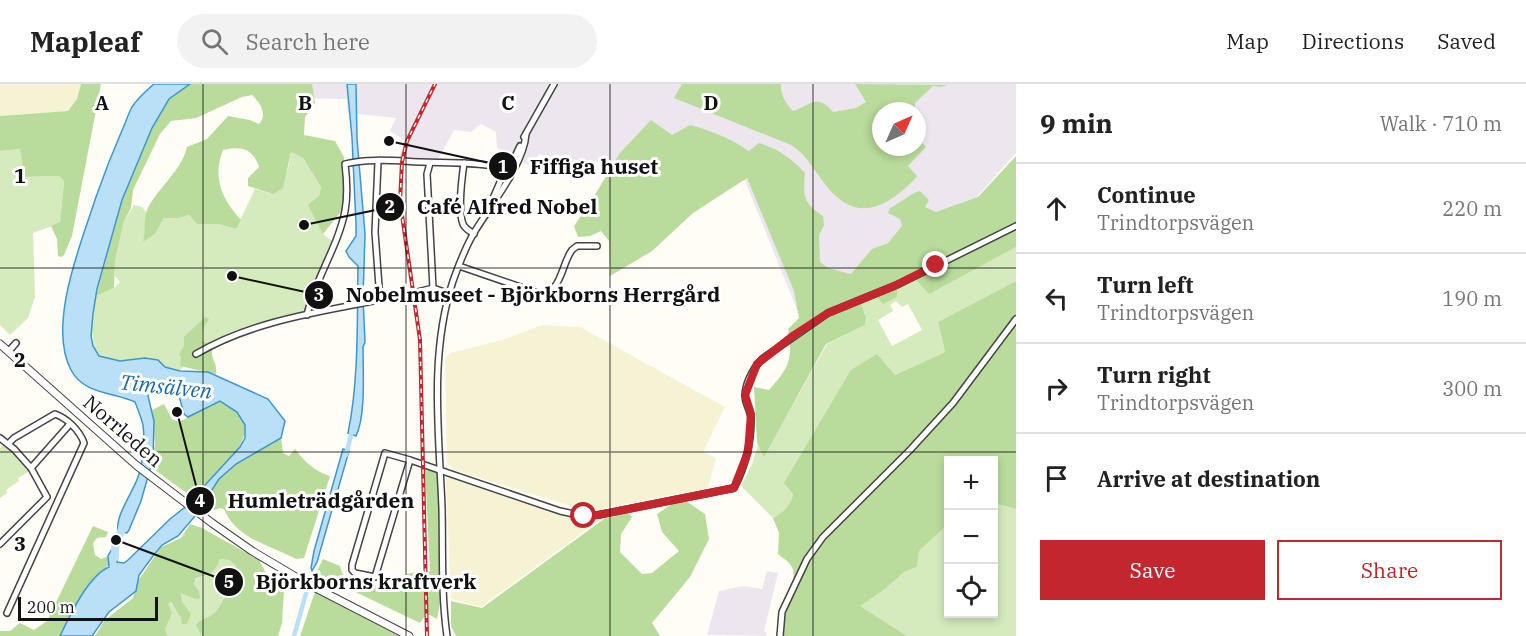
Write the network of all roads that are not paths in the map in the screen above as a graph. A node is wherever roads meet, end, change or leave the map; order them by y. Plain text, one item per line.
1 (554, 84) edge
2 (514, 158) junction
3 (378, 162) junction
4 (430, 163) junction
5 (464, 163) junction
6 (506, 168) junction
7 (490, 207) junction
8 (1016, 226) edge
9 (474, 234) junction
10 (597, 246) dead end
11 (459, 266) junction
12 (433, 288) junction
13 (450, 294) junction
14 (380, 300) junction
15 (307, 315) junction
16 (1016, 319) edge
17 (0, 342) edge
18 (16, 343) dead end
19 (9, 351) junction
20 (196, 354) dead end
21 (70, 424) junction
22 (0, 438) edge
23 (8, 444) junction
24 (410, 460) junction
25 (31, 468) junction
26 (441, 472) junction
27 (47, 496) junction
28 (57, 502) junction
29 (0, 544) edge
30 (7, 613) dead end
31 (445, 625) junction
32 (409, 636) edge
33 (442, 636) edge
34 (447, 636) edge
35 (780, 636) edge

1 - 2 street
2 - 6 street
2 - 7 street
3 - 4 street
3 - 14 street
3 - 15 street
4 - 5 street
4 - 12 street
5 - 6 street
5 - 9 street
6 - 7 street
7 - 9 street
8 - 26 street
9 - 11 street
10 - 11 street
11 - 13 street
12 - 13 street
12 - 14 street
13 - 26 street
14 - 15 street
15 - 20 street
16 - 35 street
17 - 19 street, Norrleden
18 - 19 street
19 - 32 street, Norrleden
21 - 23 street
21 - 25 street
21 - 28 street
22 - 23 street
23 - 25 street
24 - 24 street
24 - 26 street
25 - 27 street
26 - 31 street
27 - 28 street
27 - 29 street
28 - 30 street
31 - 33 street
31 - 34 street

